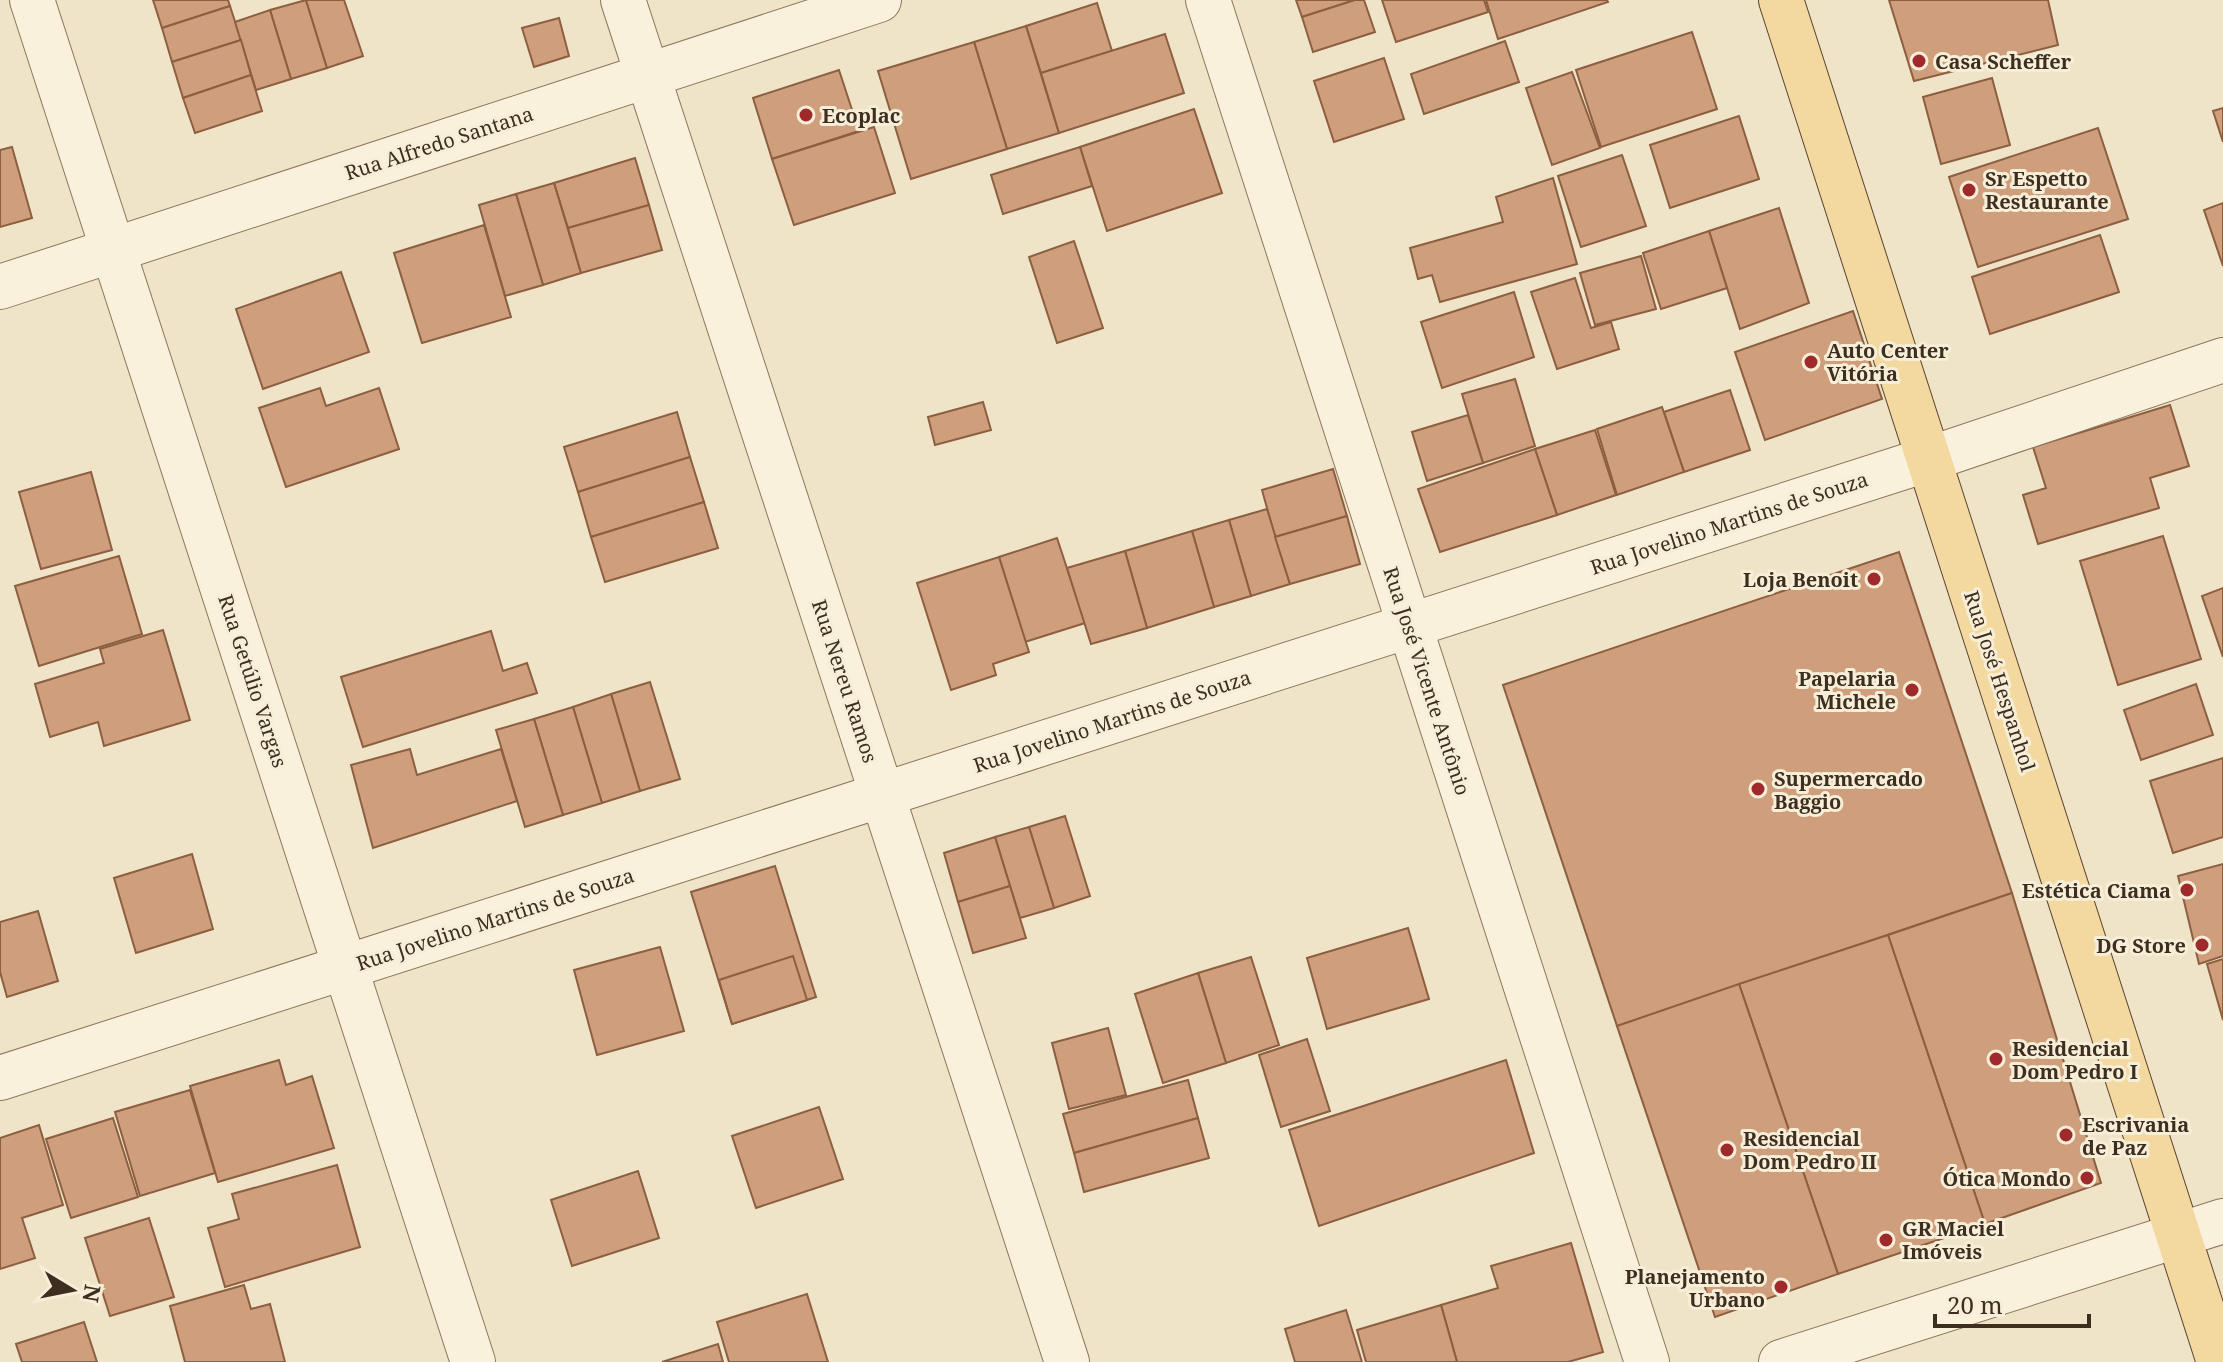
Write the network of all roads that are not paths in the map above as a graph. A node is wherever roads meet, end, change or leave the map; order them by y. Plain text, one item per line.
1 (32, 0) edge
2 (623, 0) edge
3 (879, 0) edge
4 (1208, 0) edge
5 (1781, 0) edge
6 (647, 75) junction
7 (113, 250) junction
8 (0, 287) edge
9 (2223, 360) edge
10 (1929, 459) junction
11 (1410, 626) junction
12 (882, 795) junction
13 (345, 967) junction
14 (0, 1078) edge
15 (2223, 1221) edge
16 (2179, 1237) junction
17 (473, 1362) edge
18 (1067, 1362) edge
19 (1647, 1362) edge
20 (1781, 1362) edge
21 (2219, 1362) edge

1 - 7 street, Rua Getúlio Vargas
2 - 6 street, Rua Nereu Ramos
3 - 6 street, Rua Alfredo Santana
4 - 11 street, Rua José Vicente Antônio
5 - 10 main road, Rua José Hespanhol
6 - 7 street, Rua Alfredo Santana
6 - 12 street, Rua Nereu Ramos
7 - 8 street, Rua Alfredo Santana
7 - 13 street, Rua Getúlio Vargas
9 - 10 street, Rua Jovelino Martins de Souza
10 - 11 street, Rua Jovelino Martins de Souza
10 - 16 main road, Rua José Hespanhol
11 - 12 street, Rua Jovelino Martins de Souza
11 - 19 street, Rua José Vicente Antônio
12 - 13 street, Rua Jovelino Martins de Souza
12 - 18 street, Rua Nereu Ramos
13 - 14 street, Rua Jovelino Martins de Souza
13 - 17 street, Rua Getúlio Vargas
15 - 16 street
16 - 20 street
16 - 21 main road, Rua José Hespanhol

